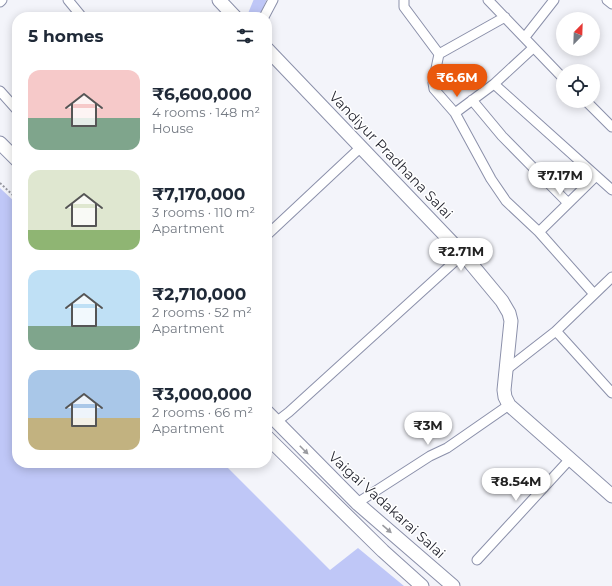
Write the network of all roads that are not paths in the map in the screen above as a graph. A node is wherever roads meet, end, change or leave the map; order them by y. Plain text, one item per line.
1 (68, 0) edge
2 (219, 0) edge
3 (273, 0) edge
4 (404, 0) edge
5 (488, 0) edge
6 (554, 0) edge
7 (607, 0) edge
8 (612, 4) edge
9 (78, 12) edge
10 (230, 12) edge
11 (267, 12) edge
12 (505, 17) junction
13 (525, 37) junction
14 (533, 48) junction
15 (272, 54) edge
16 (440, 54) junction
17 (556, 71) edge
18 (494, 84) junction
19 (0, 91) edge
20 (472, 100) junction
21 (12, 104) edge
22 (593, 108) edge
23 (455, 113) junction
24 (612, 127) edge
25 (0, 143) edge
26 (361, 147) junction
27 (12, 155) edge
28 (596, 176) junction
29 (612, 190) edge
30 (568, 203) junction
31 (272, 230) edge
32 (538, 232) junction
33 (463, 254) junction
34 (612, 277) edge
35 (594, 294) junction
36 (556, 331) junction
37 (506, 370) junction
38 (612, 393) edge
39 (509, 405) junction
40 (272, 418) edge
41 (276, 422) junction
42 (272, 442) edge
43 (570, 459) junction
44 (612, 496) edge
45 (357, 503) junction
46 (477, 560) dead end
47 (422, 586) edge
48 (453, 586) edge

1 - 9 street
2 - 10 street
3 - 11 street
4 - 16 street
5 - 12 street
6 - 13 street
7 - 8 street
12 - 13 street
12 - 16 street
13 - 14 street
14 - 17 street
14 - 18 street
15 - 26 street, Vandiyur Pradhana Salai
16 - 23 street
18 - 20 street
18 - 28 street
19 - 21 street
20 - 23 street
20 - 30 street
22 - 24 street
23 - 32 street
25 - 27 street
26 - 31 street
26 - 33 street, Vandiyur Pradhana Salai
28 - 29 street
28 - 30 street
30 - 32 street
32 - 35 street
33 - 37 street, Vandiyur Pradhana Salai
33 - 41 street
34 - 35 street
35 - 36 street
36 - 37 street
36 - 38 street
37 - 39 street, Vandiyur Pradhana Salai
39 - 43 street
39 - 45 street
40 - 41 street, Vaigai Vadakarai Salai
41 -> 45 street, Vaigai Vadakarai Salai
42 - 47 street
43 - 44 street
43 - 46 street
45 -> 48 street, Vaigai Vadakarai Salai

